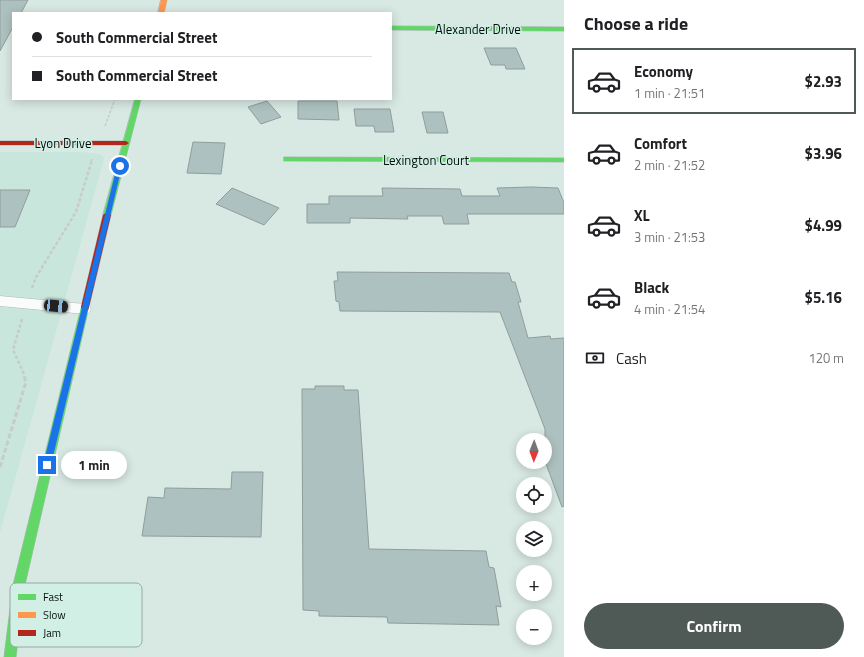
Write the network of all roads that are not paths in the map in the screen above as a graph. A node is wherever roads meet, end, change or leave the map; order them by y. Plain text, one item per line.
1 (164, 0) edge
2 (161, 12) edge
3 (392, 28) edge
4 (564, 29) edge
5 (138, 100) edge
6 (0, 142) edge
7 (126, 143) junction
8 (287, 159) dead end
9 (564, 160) edge
10 (0, 301) edge
11 (86, 309) junction
12 (19, 583) edge
13 (11, 647) edge
14 (10, 657) edge

1 - 2 street
3 - 4 street, Alexander Drive
5 - 7 street
6 - 7 street, Lyon Drive
7 - 11 street
8 - 9 street, Lexington Court
10 - 11 lane
11 - 12 street
13 - 14 street

